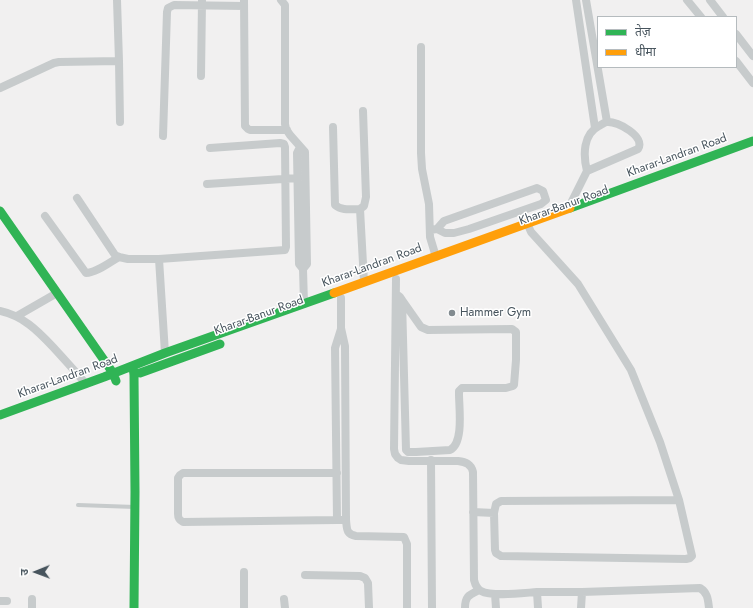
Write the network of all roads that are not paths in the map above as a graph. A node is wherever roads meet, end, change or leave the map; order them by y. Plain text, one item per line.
1 (117, 0) edge
2 (281, 0) edge
3 (576, 0) edge
4 (586, 0) edge
5 (687, 0) edge
6 (710, 0) edge
7 (202, 3) edge
8 (244, 3) edge
9 (700, 16) edge
10 (722, 16) edge
11 (737, 35) edge
12 (421, 47) dead end
13 (753, 56) edge
14 (119, 61) junction
15 (737, 62) edge
16 (597, 64) edge
17 (598, 68) edge
18 (201, 76) dead end
19 (753, 83) edge
20 (0, 88) edge
21 (363, 111) dead end
22 (120, 122) dead end
23 (607, 122) junction
24 (333, 127) dead end
25 (595, 128) junction
26 (287, 130) junction
27 (163, 136) dead end
28 (753, 141) edge
29 (300, 147) junction
30 (210, 148) dead end
31 (753, 149) edge
32 (587, 170) junction
33 (298, 178) junction
34 (285, 179) junction
35 (207, 184) dead end
36 (77, 198) dead end
37 (569, 208) junction
38 (360, 209) junction
39 (0, 211) edge
40 (45, 216) dead end
41 (561, 221) dead end
42 (433, 230) junction
43 (530, 230) junction
44 (509, 239) dead end
45 (303, 249) junction
46 (285, 250) junction
47 (119, 257) junction
48 (436, 257) junction
49 (160, 260) junction
50 (396, 279) junction
51 (364, 282) junction
52 (353, 290) junction
53 (57, 292) junction
54 (399, 297) junction
55 (341, 298) junction
56 (304, 304) junction
57 (0, 311) edge
58 (17, 316) junction
59 (341, 328) junction
60 (257, 330) dead end
61 (228, 341) dead end
62 (165, 353) junction
63 (134, 371) junction
64 (115, 377) junction
65 (86, 384) junction
66 (0, 415) edge
67 (0, 423) edge
68 (431, 460) junction
69 (337, 473) junction
70 (679, 500) junction
71 (78, 505) dead end
72 (135, 507) junction
73 (474, 512) junction
74 (494, 513) junction
75 (337, 520) junction
76 (346, 520) junction
77 (244, 572) dead end
78 (305, 575) dead end
79 (479, 590) junction
80 (537, 592) junction
81 (582, 592) junction
82 (495, 594) junction
83 (32, 599) dead end
84 (284, 599) dead end
85 (32, 608) edge
86 (134, 608) edge
87 (244, 608) edge
88 (285, 608) edge
89 (369, 608) edge
90 (407, 608) edge
91 (432, 608) edge
92 (465, 608) edge
93 (496, 608) edge
94 (538, 608) edge
95 (581, 608) edge
96 (709, 608) edge

1 - 14 street
2 - 26 street
3 - 25 street
4 - 16 street
5 - 9 street
6 - 10 street
7 - 8 street
7 - 18 street
7 - 27 street
8 - 26 street
11 - 13 street
12 - 42 street
14 - 20 street
14 - 22 street
15 - 19 street
17 - 23 street
21 - 38 street
23 - 25 street
23 - 32 street
24 - 38 street
25 - 32 street
26 - 29 street
28 - 37 main road, Kharar-Landran Road
29 - 33 street
29 - 45 street
30 - 34 street
31 - 41 main road, Kharar-Banur Road
32 - 37 street
33 - 34 street
33 - 45 street
34 - 35 street
34 - 46 street
36 - 47 street
37 - 43 main road, Kharar-Landran Road
38 - 51 street
39 - 53 main road
40 - 47 street
42 - 42 street
42 - 48 street
43 - 48 main road, Kharar-Landran Road
43 - 70 street
44 - 50 main road, Kharar-Banur Road
45 - 46 street
45 - 56 street
46 - 49 street
47 - 49 street
48 - 51 main road, Kharar-Landran Road
49 - 62 street
50 - 52 main road, Kharar-Banur Road
50 - 54 street
51 - 52 main road, Kharar-Landran Road
52 - 55 main road, Kharar-Banur Road
52 - 56 main road, Kharar-Landran Road
53 - 58 street
53 - 64 main road
54 - 54 street
54 - 68 street
55 - 59 street
55 - 60 main road, Kharar-Banur Road
56 - 62 main road, Kharar-Landran Road
57 - 58 street
58 - 65 street
59 - 69 street
59 - 76 street
61 - 63 main road, Kharar-Banur Road
62 - 63 main road, Kharar-Landran Road
63 - 64 main road, Kharar-Landran Road
63 - 72 main road
64 - 65 main road, Kharar-Landran Road
64 - 67 main road
65 - 66 main road, Kharar-Landran Road
68 - 73 street
68 - 91 street
69 - 75 street
69 - 75 street
70 - 74 street
70 - 74 street
71 - 72 lane
72 - 86 main road
73 - 74 street
73 - 79 street
75 - 76 street
76 - 90 street
77 - 87 street
78 - 89 street
79 - 82 street
79 - 92 street
80 - 81 street
80 - 82 street
80 - 94 street
81 - 95 street
81 - 96 street
82 - 93 street
83 - 85 street
84 - 88 street

